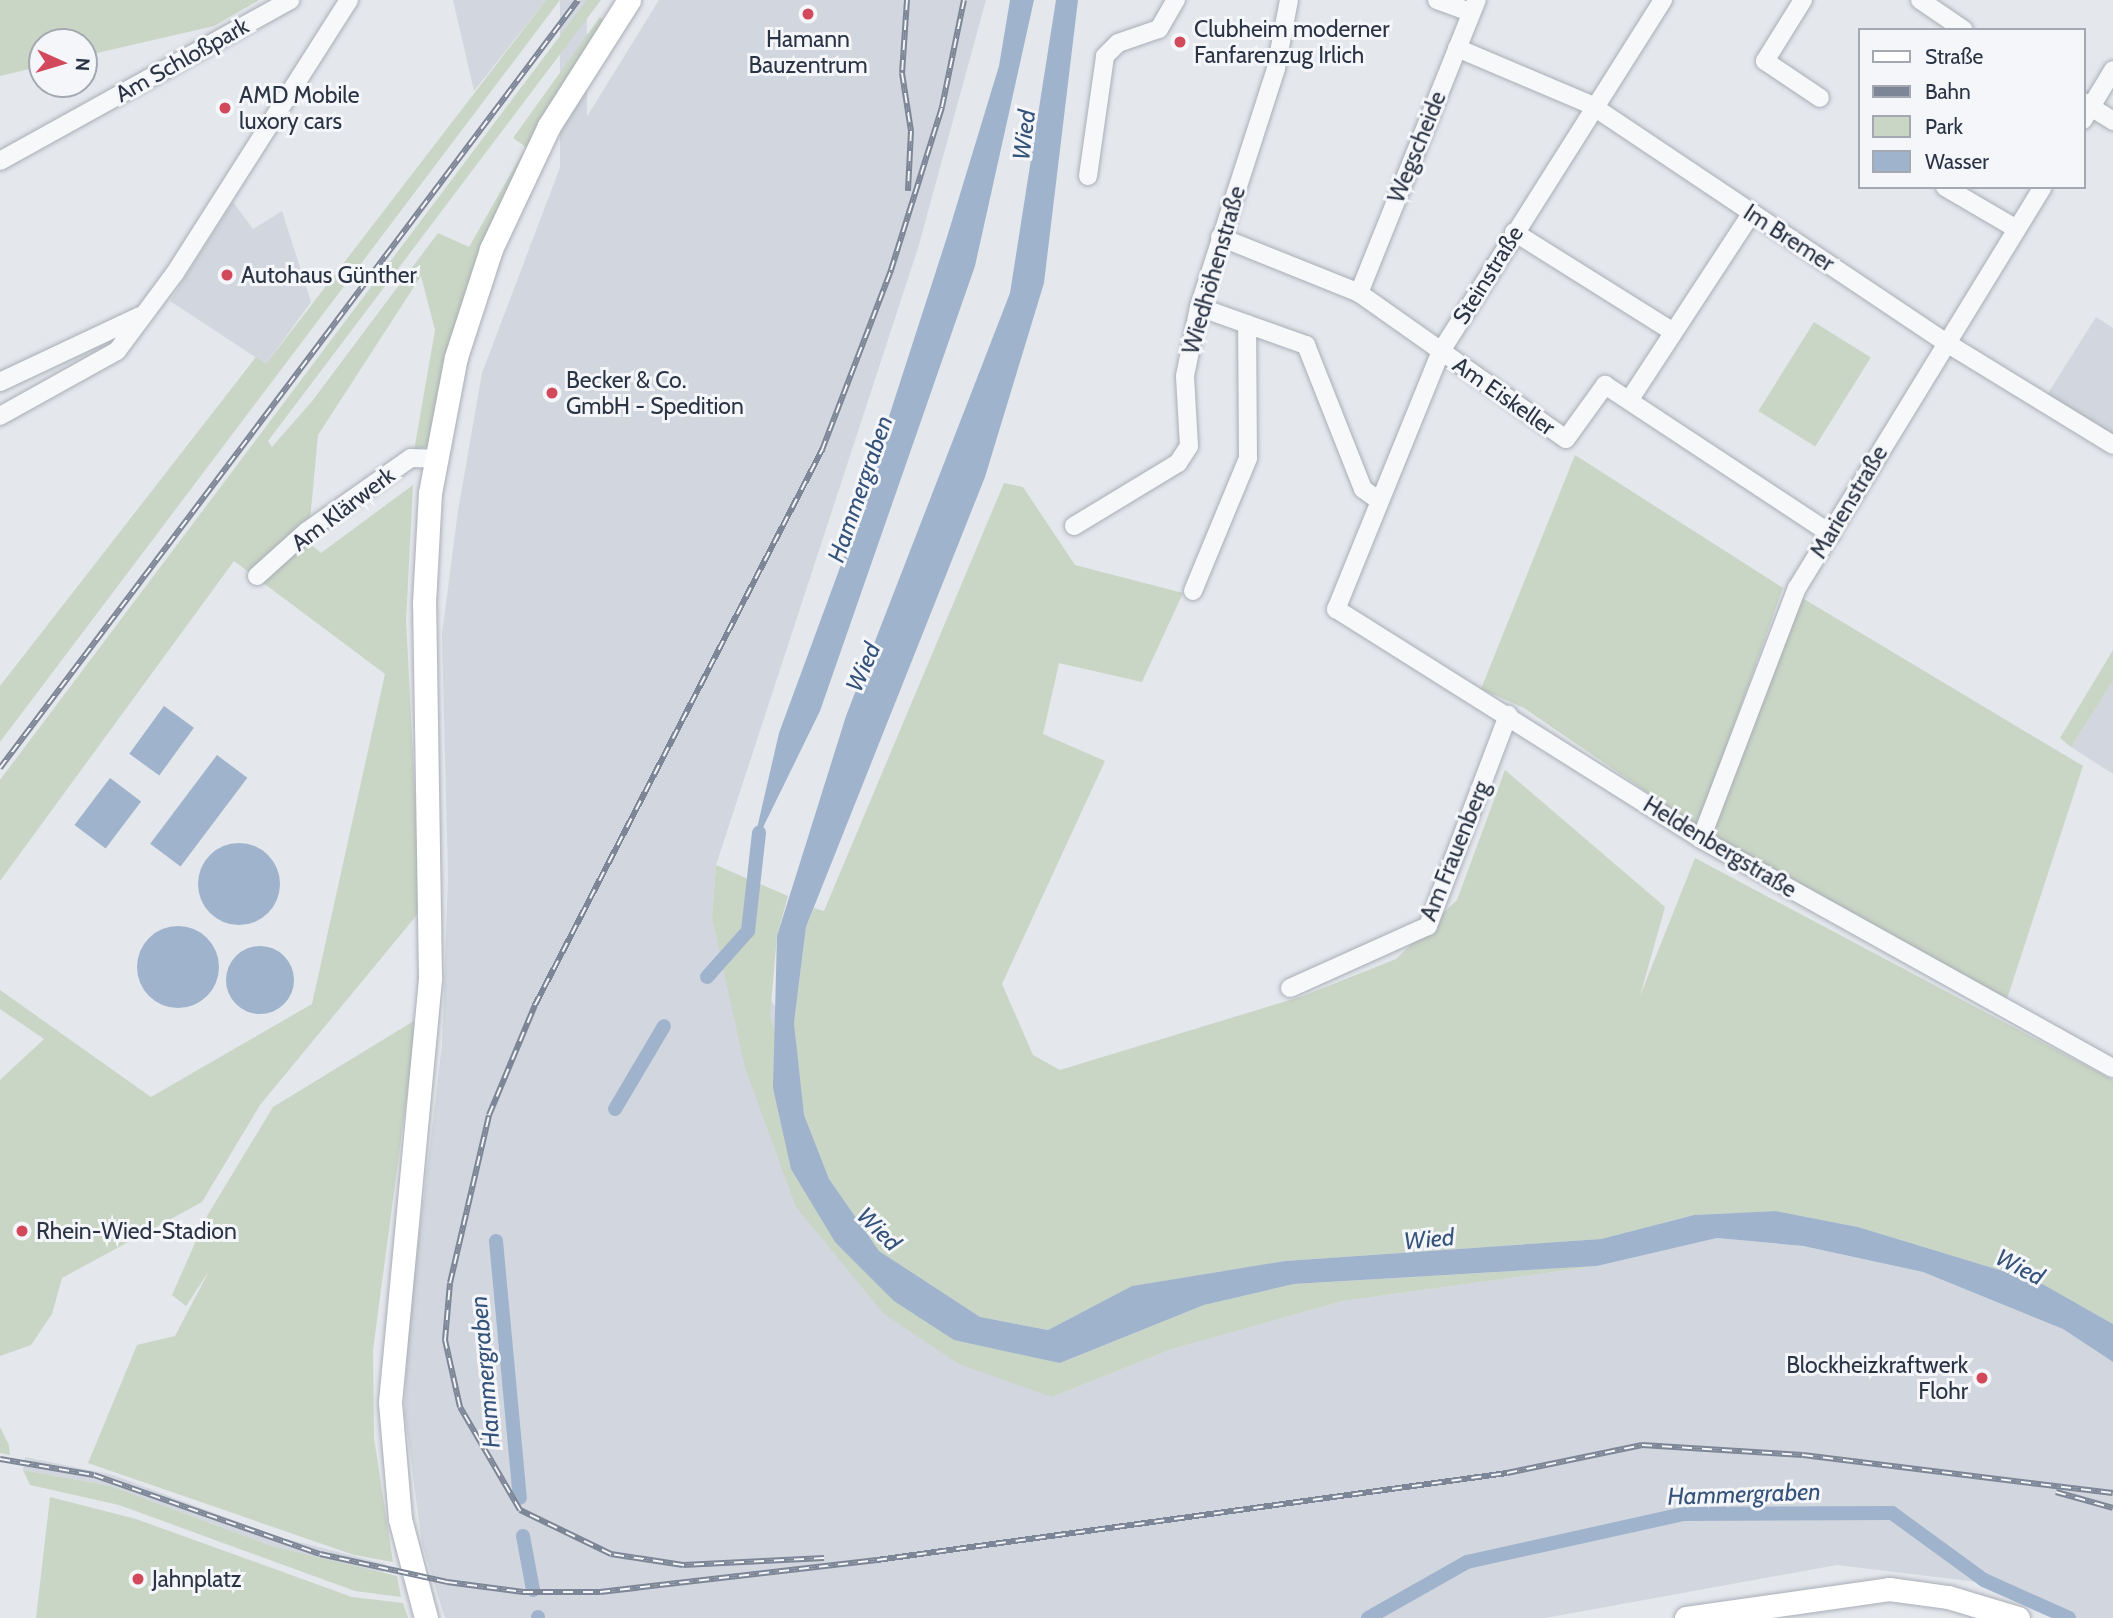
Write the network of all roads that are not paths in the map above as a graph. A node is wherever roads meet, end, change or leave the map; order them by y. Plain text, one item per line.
1 (290, 0) edge
2 (349, 0) edge
3 (629, 0) edge
4 (1176, 0) edge
5 (1289, 0) edge
6 (1437, 0) edge
7 (1663, 0) edge
8 (1803, 0) edge
9 (1920, 0) edge
10 (1473, 6) edge
11 (1961, 28) edge
12 (1457, 48) junction
13 (2113, 70) edge
14 (1820, 98) dead end
15 (1591, 105) junction
16 (2086, 110) edge
17 (2113, 121) edge
18 (0, 161) edge
19 (1088, 176) dead end
20 (1948, 189) edge
21 (2042, 189) edge
22 (1751, 214) junction
23 (2017, 229) junction
24 (1514, 232) junction
25 (1220, 237) junction
26 (1359, 293) junction
27 (1199, 307) junction
28 (143, 315) junction
29 (1247, 324) junction
30 (1672, 331) junction
31 (1945, 342) junction
32 (1441, 351) junction
33 (0, 383) edge
34 (1630, 399) junction
35 (0, 416) edge
36 (2113, 445) edge
37 (435, 459) junction
38 (1377, 499) junction
39 (1074, 526) dead end
40 (1831, 534) junction
41 (257, 576) dead end
42 (1193, 591) dead end
43 (1336, 609) joint
44 (1508, 715) junction
45 (1701, 839) junction
46 (1290, 988) dead end
47 (2113, 1068) edge
48 (426, 1618) edge
49 (1686, 1618) edge
50 (2018, 1618) edge

1 - 18 street, Am Schloßpark
2 - 28 street
3 - 37 main road
4 - 19 street
5 - 25 street, Wiedhöhenstraße
6 - 10 street
7 - 15 street, Steinstraße
8 - 14 street
9 - 11 street
10 - 12 street, Wegscheide
12 - 15 street, Im Bremer
12 - 26 street, Wegscheide
13 - 16 street
15 - 22 street, Im Bremer
15 - 24 street, Steinstraße
16 - 17 street
20 - 23 street
21 - 23 street, Marienstraße
22 - 30 street
22 - 31 street, Im Bremer
23 - 31 street, Marienstraße
24 - 30 street
24 - 32 street, Steinstraße
25 - 26 street, Am Eiskeller
25 - 27 street, Wiedhöhenstraße
26 - 32 street, Am Eiskeller
27 - 29 street
27 - 39 street, Wiedhöhenstraße
28 - 33 street
28 - 35 street
29 - 38 street
29 - 42 street
30 - 34 street
31 - 36 street, Im Bremer
31 - 40 street, Marienstraße
32 - 34 street, Am Eiskeller
32 - 38 street, Steinstraße
34 - 40 street, Am Eiskeller
37 - 41 street, Am Klärwerk
37 - 48 main road
38 - 43 street, Steinstraße
40 - 45 street, Marienstraße
43 - 44 street, Heldenbergstraße
44 - 45 street, Heldenbergstraße
44 - 46 street, Am Frauenberg
45 - 47 street, Heldenbergstraße
49 - 50 main road

